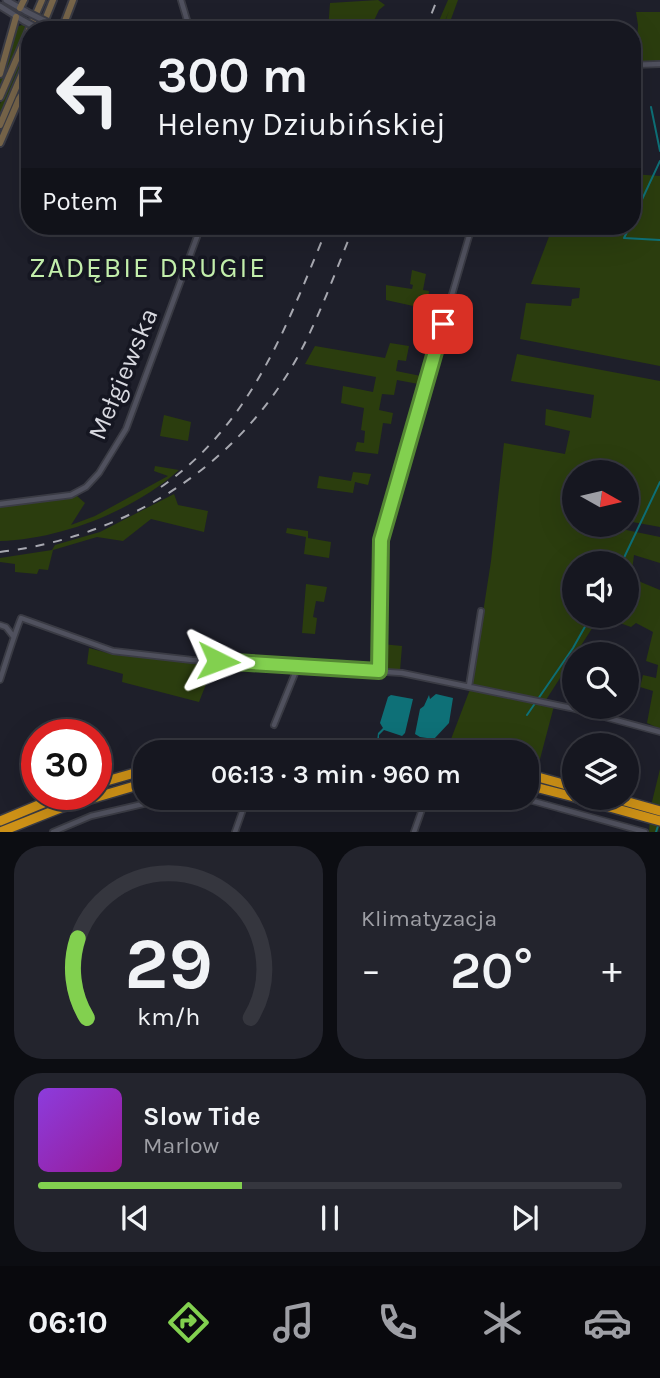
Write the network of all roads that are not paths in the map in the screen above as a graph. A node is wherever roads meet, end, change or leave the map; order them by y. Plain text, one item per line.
1 (6, 0) edge
2 (24, 0) edge
3 (42, 0) edge
4 (53, 0) edge
5 (73, 0) edge
6 (181, 0) edge
7 (0, 6) edge
8 (23, 10) junction
9 (16, 17) junction
10 (24, 21) edge
11 (33, 21) edge
12 (45, 21) edge
13 (45, 21) edge
14 (65, 21) edge
15 (187, 21) edge
16 (21, 48) edge
17 (660, 64) edge
18 (641, 65) edge
19 (0, 74) edge
20 (21, 76) edge
21 (21, 96) edge
22 (0, 97) edge
23 (0, 125) edge
24 (0, 143) edge
25 (198, 235) edge
26 (469, 235) edge
27 (0, 504) edge
28 (481, 611) dead end
29 (0, 625) edge
30 (18, 625) junction
31 (6, 627) junction
32 (13, 636) junction
33 (298, 666) junction
34 (379, 671) junction
35 (0, 680) edge
36 (469, 686) junction
37 (274, 726) dead end
38 (660, 732) edge
39 (133, 773) edge
40 (539, 777) edge
41 (112, 779) edge
42 (562, 784) edge
43 (133, 786) edge
44 (539, 788) edge
45 (112, 792) edge
46 (562, 794) edge
47 (539, 803) edge
48 (133, 806) edge
49 (21, 807) edge
50 (639, 809) edge
51 (26, 810) edge
52 (58, 810) edge
53 (62, 810) edge
54 (243, 810) edge
55 (422, 810) edge
56 (638, 810) edge
57 (660, 811) edge
58 (0, 815) edge
59 (0, 821) edge
60 (660, 821) edge
61 (1, 832) edge
62 (16, 832) edge
63 (53, 832) edge
64 (235, 832) edge
65 (414, 832) edge
66 (645, 832) edge

1 - 8 street
2 - 8 main road
3 - 11 main road
4 - 13 main road
5 - 14 main road
6 - 15 street
7 - 9 street
8 - 9 street
8 - 12 street, bridge
9 - 10 street, bridge
9 - 19 main road
16 - 22 main road
17 - 18 street
20 - 23 main road
21 - 24 main road
25 - 27 street, Mełgiewska
26 - 34 street
28 - 36 street
29 - 31 street
30 - 31 street
30 - 32 street
30 - 33 street
31 - 32 street
32 - 35 street
33 - 34 street
33 - 37 street
34 - 36 street
36 - 38 street
39 - 41 highway
40 - 42 highway
43 - 45 highway
44 - 46 highway
47 - 66 street
48 - 63 street
49 - 58 highway
50 - 57 highway
51 - 59 highway
52 - 61 highway
53 - 62 highway
54 - 64 street
55 - 65 street
56 - 60 highway

